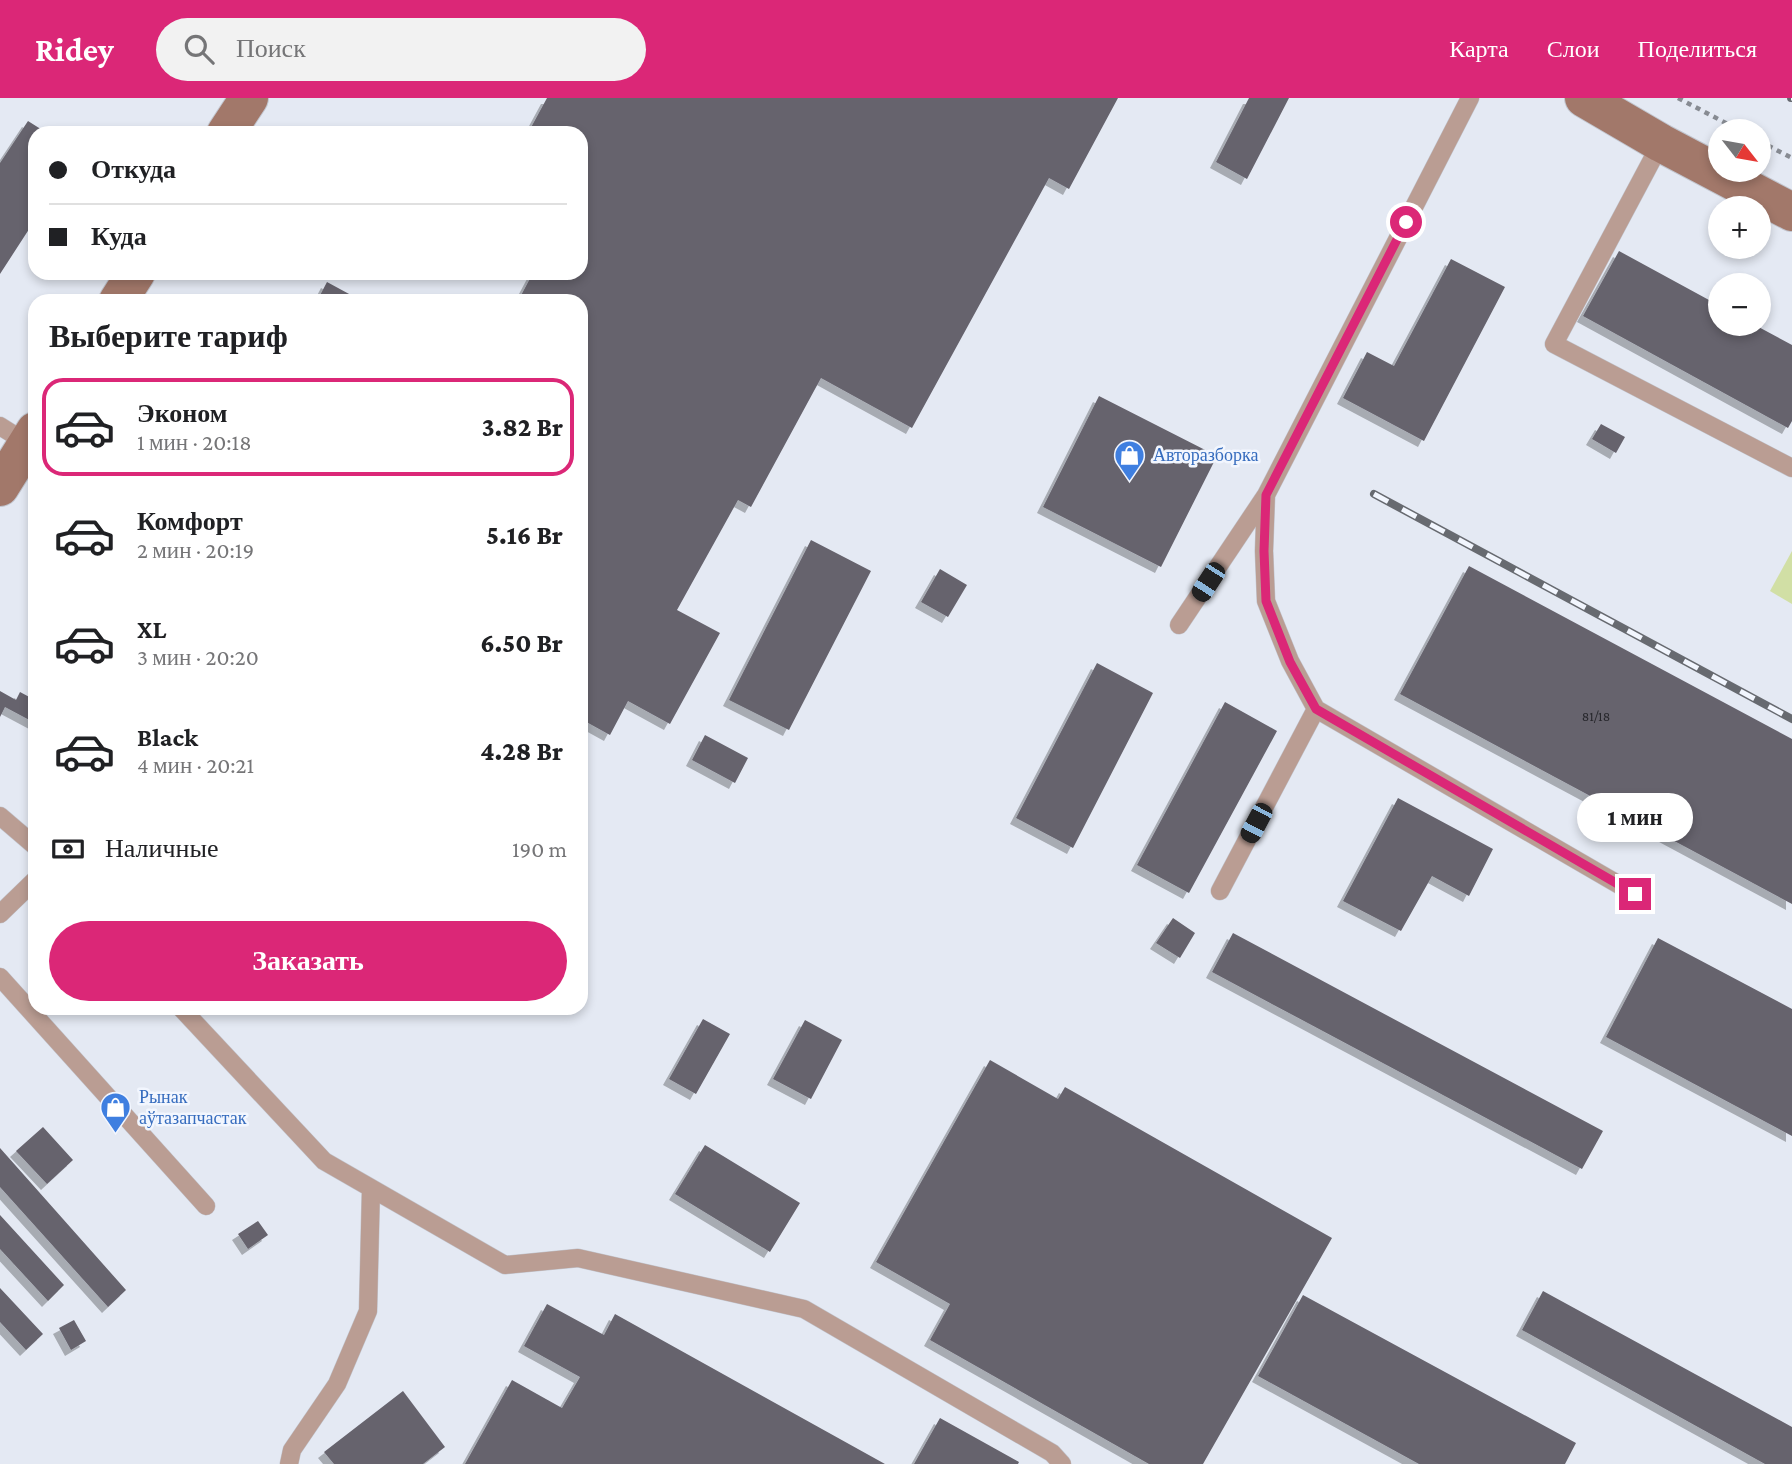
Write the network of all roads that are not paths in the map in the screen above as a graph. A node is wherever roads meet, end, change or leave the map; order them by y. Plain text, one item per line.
1 (248, 98) edge
2 (1470, 98) edge
3 (1584, 98) edge
4 (230, 126) edge
5 (1661, 143) junction
6 (1792, 212) edge
7 (21, 433) edge
8 (1792, 468) edge
9 (0, 486) edge
10 (1266, 495) junction
11 (1180, 625) dead end
12 (1316, 709) junction
13 (0, 816) edge
14 (28, 840) edge
15 (28, 887) edge
16 (1220, 891) dead end
17 (1635, 894) dead end
18 (0, 914) edge
19 (0, 977) edge
20 (28, 1008) edge
21 (34, 1015) edge
22 (188, 1015) edge
23 (371, 1188) junction
24 (205, 1206) dead end
25 (289, 1464) edge
26 (1062, 1464) edge

1 - 4 street
2 - 10 lane
3 - 5 street
5 - 6 street
5 - 8 lane
7 - 9 street
10 - 11 lane
10 - 12 lane
12 - 16 lane
12 - 17 lane
13 - 14 lane
15 - 18 lane
19 - 20 lane
21 - 24 lane
22 - 23 lane
23 - 25 lane
23 - 26 lane

